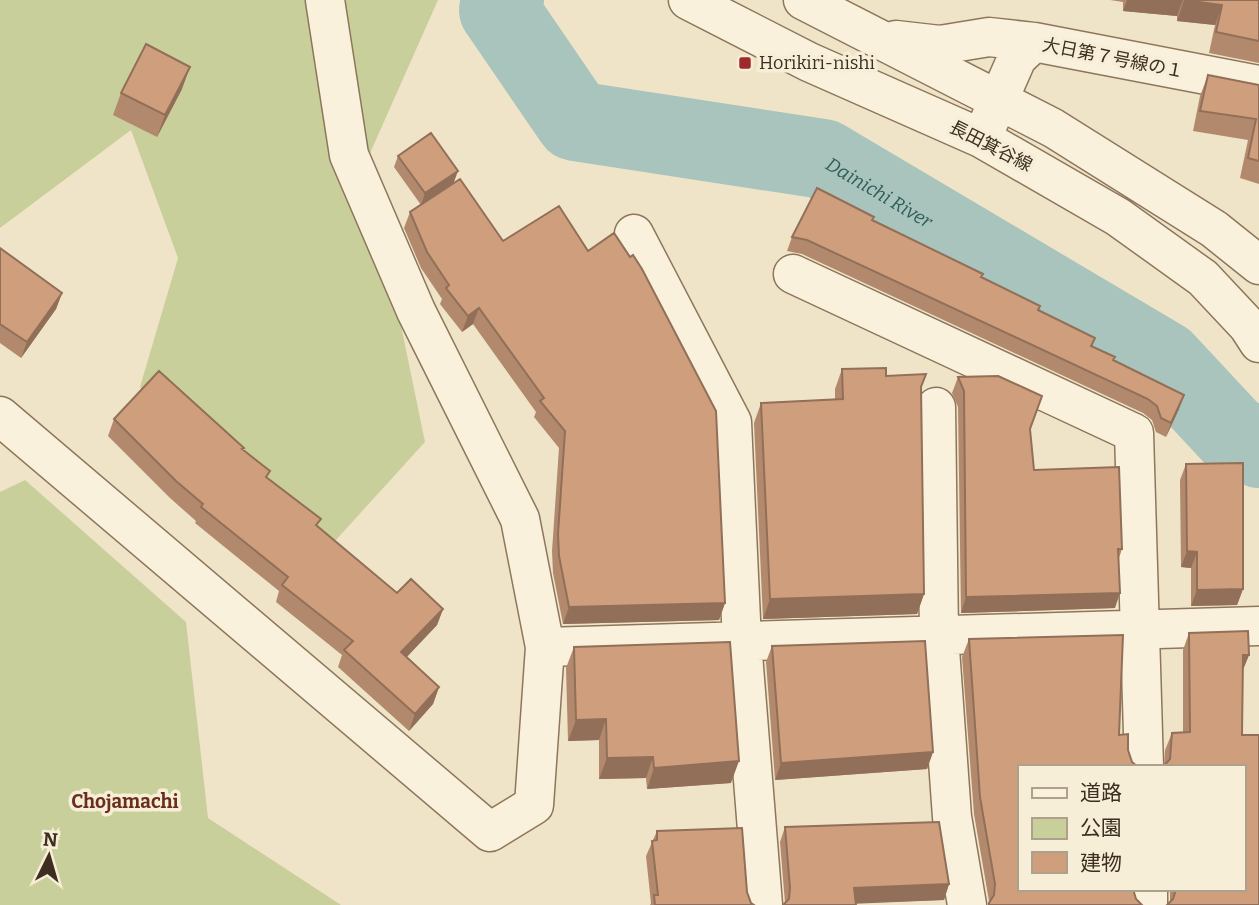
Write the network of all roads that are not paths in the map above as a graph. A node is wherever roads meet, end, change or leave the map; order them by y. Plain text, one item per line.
1 (325, 0) edge
2 (688, 0) edge
3 (803, 0) edge
4 (883, 39) junction
5 (1034, 42) junction
6 (1259, 85) edge
7 (998, 100) junction
8 (981, 138) junction
9 (634, 234) dead end
10 (1259, 265) edge
11 (793, 274) dead end
12 (1259, 342) edge
13 (936, 407) dead end
14 (0, 416) edge
15 (1259, 626) edge
16 (1140, 630) junction
17 (939, 635) junction
18 (742, 642) junction
19 (545, 647) junction
20 (1144, 765) edge
21 (763, 905) edge
22 (967, 905) edge

1 - 19 street
2 - 8 street, 長田箕谷線
3 - 4 street
4 - 5 street
4 - 7 street
5 - 6 street, 大日第７号線の１
5 - 7 street, 大日第７号線の１
7 - 8 street, 大日第７号線の１
7 - 10 street
8 - 12 street, 長田箕谷線
9 - 18 street
11 - 16 street
13 - 17 street
14 - 19 street
15 - 16 street
16 - 17 street
16 - 20 street
17 - 18 street
17 - 22 street
18 - 19 street
18 - 21 street

